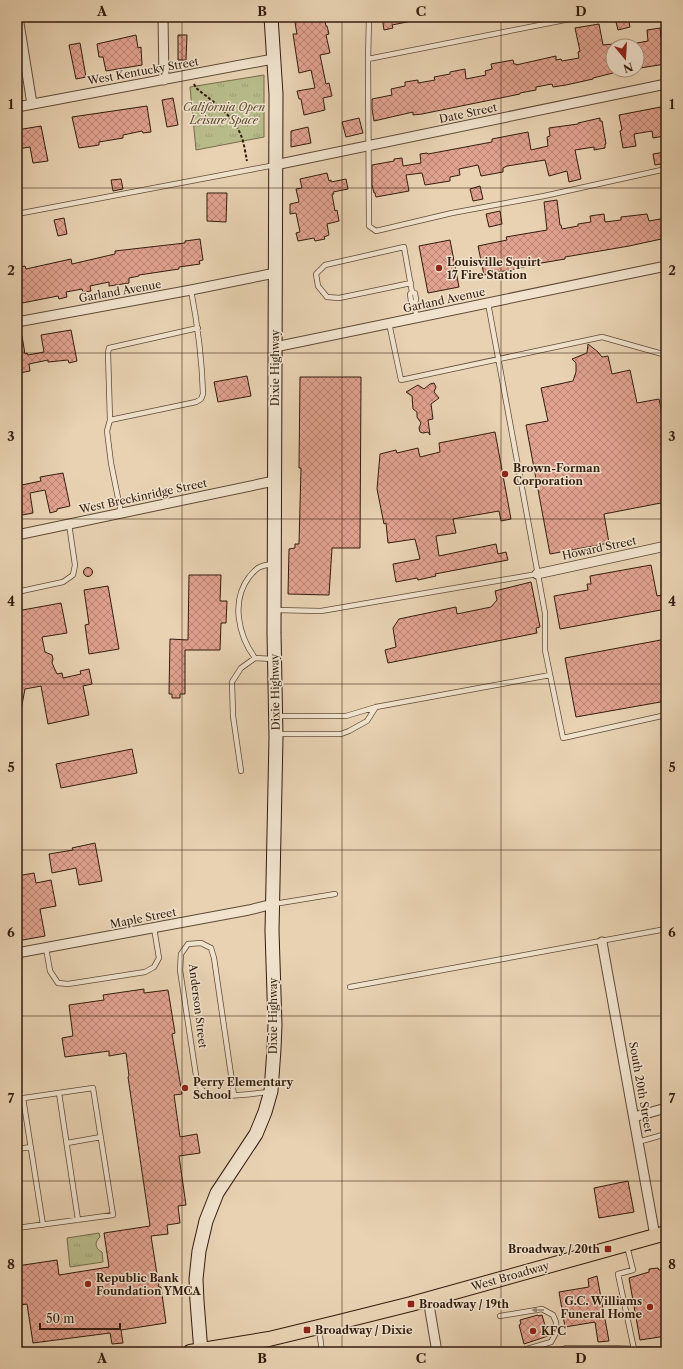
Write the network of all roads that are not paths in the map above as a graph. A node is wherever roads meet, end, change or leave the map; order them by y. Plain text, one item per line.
1 (18, 17) edge
2 (163, 17) edge
3 (271, 17) edge
4 (369, 17) edge
5 (580, 17) edge
6 (273, 59) junction
7 (368, 59) junction
8 (164, 80) junction
9 (666, 84) edge
10 (32, 104) junction
11 (17, 107) edge
12 (369, 145) junction
13 (275, 165) junction
14 (666, 169) edge
15 (17, 214) edge
16 (666, 266) edge
17 (275, 273) junction
18 (411, 283) junction
19 (191, 290) junction
20 (488, 303) junction
21 (417, 318) junction
22 (17, 322) edge
23 (389, 323) junction
24 (198, 328) junction
25 (275, 347) junction
26 (666, 355) edge
27 (498, 358) junction
28 (110, 420) junction
29 (274, 481) junction
30 (121, 513) junction
31 (69, 524) junction
32 (17, 535) edge
33 (666, 546) edge
34 (274, 564) junction
35 (537, 574) junction
36 (17, 592) edge
37 (274, 610) junction
38 (255, 658) junction
39 (274, 660) junction
40 (550, 675) junction
41 (376, 707) junction
42 (666, 715) edge
43 (276, 716) junction
44 (276, 734) junction
45 (241, 772) dead end
46 (335, 894) dead end
47 (272, 904) junction
48 (154, 928) junction
49 (666, 929) edge
50 (602, 942) junction
51 (46, 948) junction
52 (17, 954) edge
53 (350, 987) dead end
54 (271, 1092) junction
55 (59, 1093) junction
56 (234, 1095) junction
57 (23, 1098) junction
58 (17, 1099) edge
59 (666, 1108) edge
60 (634, 1117) junction
61 (666, 1134) edge
62 (101, 1137) junction
63 (638, 1142) junction
64 (67, 1143) junction
65 (31, 1147) junction
66 (17, 1149) edge
67 (78, 1220) junction
68 (43, 1225) junction
69 (17, 1228) edge
70 (661, 1235) edge
71 (626, 1244) junction
72 (428, 1299) junction
73 (500, 1316) dead end
74 (318, 1327) junction
75 (634, 1349) junction
76 (666, 1350) edge
77 (197, 1351) edge
78 (322, 1352) edge
79 (437, 1352) edge
80 (517, 1352) edge
81 (553, 1352) edge

1 - 10 street
2 - 8 street
3 - 6 street, Dixie Highway
4 - 7 lane
5 - 7 lane
6 - 8 street, West Kentucky Street
6 - 13 street, Dixie Highway
7 - 12 lane
8 - 10 street, West Kentucky Street
9 - 12 street, Date Street
10 - 11 street, West Kentucky Street
12 - 13 street, Date Street
12 - 14 lane
13 - 15 lane
13 - 17 street, Dixie Highway
16 - 20 street, Garland Avenue
17 - 19 street, Garland Avenue
17 - 25 street, Dixie Highway
18 - 18 lane
18 - 21 lane
19 - 22 street, Garland Avenue
19 - 24 lane
20 - 21 street, Garland Avenue
20 - 27 lane
21 - 23 street, Garland Avenue
23 - 25 street, Garland Avenue
23 - 27 lane
24 - 28 lane
24 - 28 lane
25 - 29 street, Dixie Highway
26 - 27 lane
27 - 35 lane
28 - 30 lane
29 - 30 street, West Breckinridge Street
29 - 34 street, Dixie Highway
30 - 31 street, West Breckinridge Street
31 - 32 street, West Breckinridge Street
31 - 36 lane
33 - 35 street, Howard Street
34 - 37 street, Dixie Highway
34 - 38 lane
35 - 37 lane
35 - 40 lane
37 - 39 street, Dixie Highway
38 - 39 lane
38 - 45 lane
39 - 43 street, Dixie Highway
40 - 41 lane
40 - 42 lane
41 - 43 lane
41 - 44 lane
43 - 44 street, Dixie Highway
44 - 47 street, Dixie Highway
46 - 47 lane
47 - 48 street, Maple Street
47 - 54 street, Dixie Highway
48 - 51 street, Maple Street
48 - 51 lane
49 - 50 lane
50 - 53 lane
50 - 60 street, South 20th Street
51 - 52 street, Maple Street
54 - 56 lane, Anderson Street
54 - 77 street, Dixie Highway
55 - 57 lane
55 - 62 lane
55 - 64 lane
56 - 56 lane, Anderson Street
57 - 58 lane
57 - 65 lane
59 - 60 street
60 - 63 street, South 20th Street
61 - 63 lane
62 - 64 lane
62 - 67 lane
63 - 70 street, South 20th Street
64 - 67 lane
65 - 66 lane
65 - 68 lane
67 - 68 lane
68 - 69 lane
70 - 71 main road, West Broadway
71 - 72 main road, West Broadway
71 - 75 lane
72 - 74 main road, West Broadway
72 - 79 street
80 -> 73 lane
74 - 77 main road, West Broadway
74 - 78 lane
75 - 76 lane
75 - 81 lane

